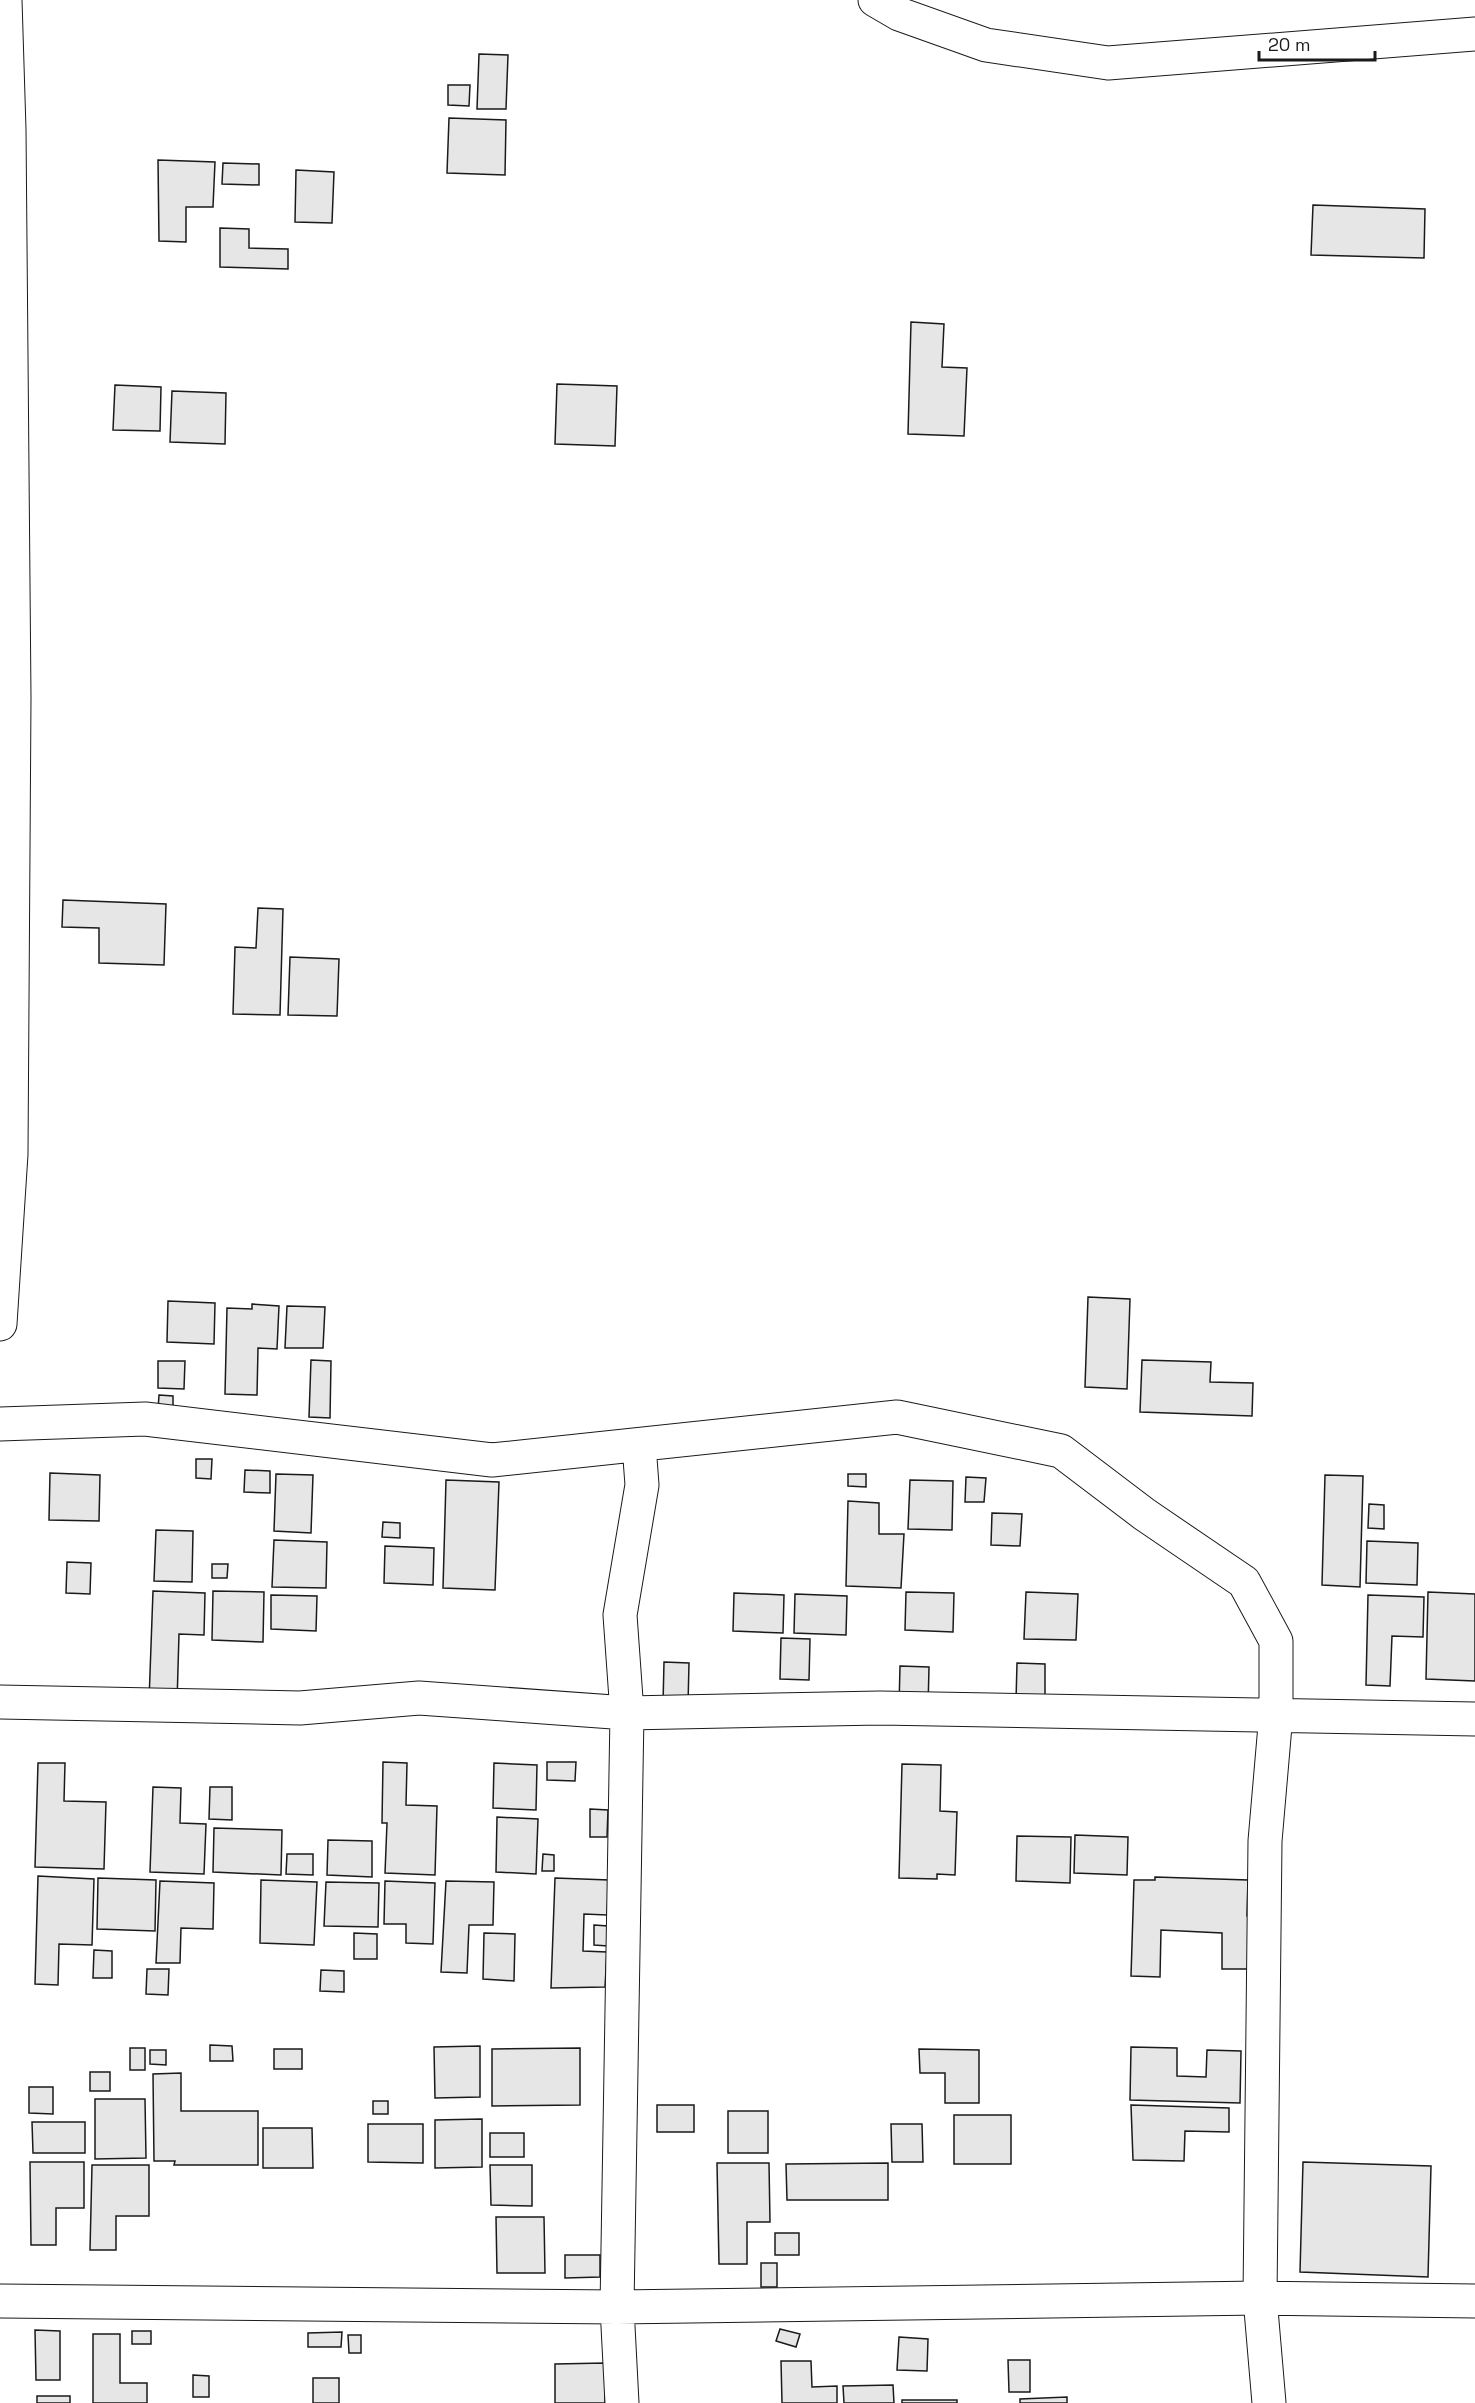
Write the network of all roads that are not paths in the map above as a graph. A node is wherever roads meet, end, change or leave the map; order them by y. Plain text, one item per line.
1 (5, 0) edge
2 (875, 0) edge
3 (1475, 34) edge
4 (5, 1154) edge
5 (0, 1324) edge
6 (0, 1424) edge
7 (639, 1444) junction
8 (0, 1702) edge
9 (627, 1713) junction
10 (1276, 1714) junction
11 (1475, 1719) edge
12 (1260, 2298) junction
13 (0, 2301) edge
14 (1475, 2301) edge
15 (617, 2307) junction
16 (622, 2403) edge
17 (1269, 2403) edge

1 - 4 street
2 - 3 street
4 - 5 street
6 - 7 street
7 - 9 street
7 - 10 street
8 - 9 street
9 - 10 street
9 - 15 street
10 - 11 street
10 - 12 street
12 - 14 street
12 - 15 street
12 - 17 street
13 - 15 street
15 - 16 street

